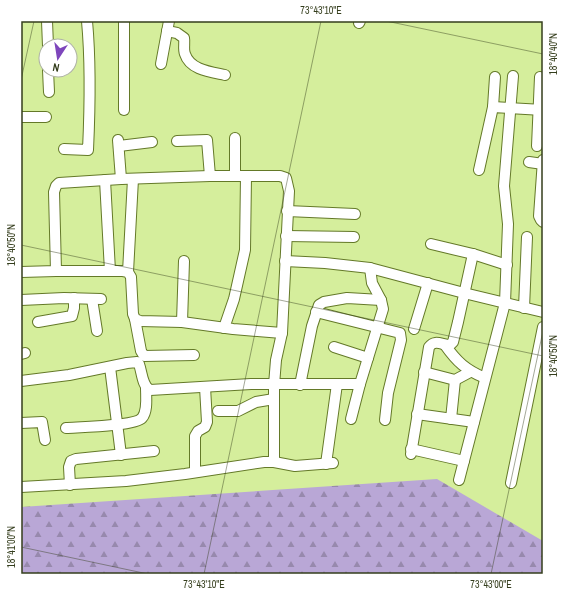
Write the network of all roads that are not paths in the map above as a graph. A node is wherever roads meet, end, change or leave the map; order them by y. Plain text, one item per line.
1 (47, 21) edge
2 (87, 21) edge
3 (124, 21) edge
4 (168, 26) edge
5 (48, 38) edge
6 (161, 64) dead end
7 (225, 75) dead end
8 (513, 76) dead end
9 (495, 77) dead end
10 (540, 77) dead end
11 (48, 78) edge
12 (49, 92) dead end
13 (493, 107) junction
14 (510, 108) junction
15 (124, 110) dead end
16 (541, 110) edge
17 (21, 117) edge
18 (46, 117) dead end
19 (235, 138) dead end
20 (177, 141) dead end
21 (152, 142) dead end
22 (537, 146) dead end
23 (64, 150) dead end
24 (543, 160) edge
25 (529, 162) dead end
26 (543, 164) edge
27 (479, 170) dead end
28 (210, 176) junction
29 (235, 176) junction
30 (246, 176) junction
31 (120, 179) junction
32 (133, 179) junction
33 (105, 180) junction
34 (287, 211) junction
35 (355, 214) dead end
36 (543, 222) edge
37 (286, 236) junction
38 (527, 237) dead end
39 (354, 238) dead end
40 (431, 244) dead end
41 (473, 254) junction
42 (184, 261) dead end
43 (285, 261) junction
44 (507, 265) junction
45 (370, 268) junction
46 (110, 271) junction
47 (21, 272) edge
48 (56, 272) junction
49 (128, 272) junction
50 (428, 283) junction
51 (464, 293) junction
52 (74, 298) junction
53 (21, 300) edge
54 (381, 300) junction
55 (505, 303) junction
56 (524, 308) junction
57 (316, 312) junction
58 (543, 312) edge
59 (136, 319) junction
60 (38, 322) dead end
61 (182, 322) junction
62 (543, 327) edge
63 (224, 328) junction
64 (378, 328) junction
65 (414, 330) dead end
66 (97, 331) dead end
67 (282, 333) junction
68 (445, 345) junction
69 (334, 347) dead end
70 (194, 355) dead end
71 (368, 358) junction
72 (110, 367) junction
73 (424, 372) junction
74 (470, 372) junction
75 (485, 378) junction
76 (21, 380) edge
77 (455, 380) junction
78 (337, 384) junction
79 (360, 384) junction
80 (274, 385) junction
81 (300, 385) junction
82 (205, 387) junction
83 (146, 388) junction
84 (274, 399) junction
85 (218, 411) dead end
86 (418, 414) junction
87 (351, 419) dead end
88 (451, 419) junction
89 (384, 420) dead end
90 (474, 422) junction
91 (21, 423) edge
92 (117, 424) junction
93 (66, 428) dead end
94 (45, 440) dead end
95 (154, 451) dead end
96 (121, 455) junction
97 (464, 461) junction
98 (274, 462) junction
99 (195, 472) junction
100 (460, 480) dead end
101 (511, 483) dead end
102 (70, 485) junction
103 (21, 487) edge

1 - 5 street
2 - 23 street
3 - 15 street
4 - 6 street
4 - 7 street
8 - 14 street
9 - 13 street
10 - 16 street
11 - 12 street
13 - 14 street
13 - 27 street
14 - 16 street
14 - 44 street
16 - 22 street
17 - 18 street
19 - 29 street
20 - 28 street
21 - 31 street
24 - 26 street
25 - 26 street
26 - 36 street
28 - 29 street
28 - 32 street
29 - 30 street
30 - 34 street
30 - 63 street
31 - 32 street
31 - 33 street
32 - 49 street
33 - 46 street
33 - 48 street
34 - 35 street
34 - 37 street
37 - 39 street
37 - 43 street
38 - 56 street
40 - 41 street
41 - 44 street
41 - 51 street
42 - 61 street
43 - 45 street
43 - 67 street
44 - 55 street
45 - 50 street
45 - 54 street
46 - 48 street
46 - 49 street
47 - 48 street
49 - 59 street
50 - 51 street
50 - 65 street
51 - 55 street
51 - 68 street
52 - 53 street
52 - 60 street
52 - 66 street
54 - 57 street
54 - 64 street
55 - 56 street
55 - 75 street
56 - 58 street
57 - 64 street
57 - 81 street
59 - 61 street
59 - 70 street
61 - 63 street
62 - 101 street
63 - 67 street
64 - 71 street
64 - 89 street
67 - 80 street
68 - 73 street
68 - 74 street
69 - 71 street
71 - 79 street
72 - 76 street
72 - 83 street
72 - 92 street
73 - 77 street
73 - 86 street
74 - 75 street
74 - 77 street
75 - 90 street
77 - 88 street
78 - 79 street
78 - 81 street
78 - 98 street
79 - 87 street
80 - 81 street
80 - 82 street
80 - 84 street
82 - 83 street
82 - 99 street
83 - 92 street
84 - 85 street
84 - 98 street
86 - 88 street
86 - 97 street
88 - 90 street
90 - 97 street
91 - 94 street
92 - 93 street
92 - 96 street
95 - 96 street
96 - 102 street
97 - 100 street
98 - 99 street
99 - 102 street
102 - 103 street

